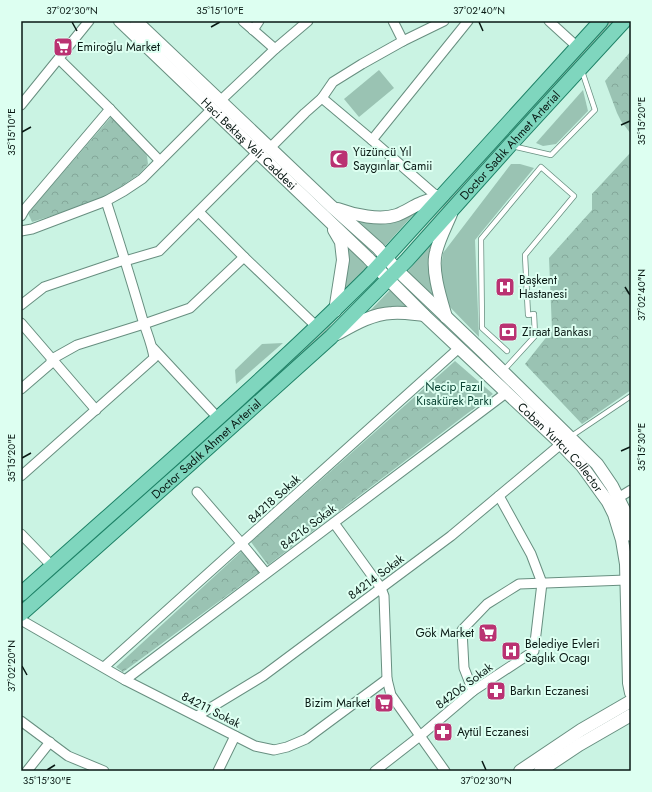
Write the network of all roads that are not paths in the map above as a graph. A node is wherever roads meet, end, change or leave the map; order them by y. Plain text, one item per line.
1 (90, 21) edge
2 (120, 21) edge
3 (136, 21) edge
4 (243, 21) edge
5 (259, 21) edge
6 (308, 21) edge
7 (393, 21) edge
8 (444, 21) edge
9 (468, 21) edge
10 (548, 21) edge
11 (601, 21) edge
12 (624, 21) edge
13 (252, 30) junction
14 (403, 41) junction
15 (576, 48) junction
16 (275, 49) junction
17 (59, 58) junction
18 (581, 68) junction
19 (322, 98) junction
20 (21, 105) edge
21 (216, 105) junction
22 (110, 109) junction
23 (372, 140) junction
24 (510, 145) junction
25 (270, 148) junction
26 (258, 152) junction
27 (160, 161) junction
28 (443, 196) junction
29 (106, 201) junction
30 (331, 206) junction
31 (452, 210) junction
32 (199, 212) junction
33 (21, 216) edge
34 (327, 219) junction
35 (21, 231) edge
36 (244, 257) junction
37 (125, 261) junction
38 (382, 263) junction
39 (392, 275) junction
40 (21, 305) edge
41 (335, 310) junction
42 (424, 315) junction
43 (447, 318) junction
44 (21, 323) edge
45 (144, 324) junction
46 (317, 327) junction
47 (331, 337) junction
48 (153, 348) junction
49 (459, 348) junction
50 (507, 351) dead end
51 (52, 359) junction
52 (503, 372) junction
53 (21, 389) edge
54 (506, 392) junction
55 (631, 396) edge
56 (96, 410) junction
57 (219, 419) junction
58 (565, 441) junction
59 (21, 476) edge
60 (631, 490) edge
61 (197, 492) dead end
62 (499, 496) junction
63 (618, 498) junction
64 (334, 522) junction
65 (21, 534) edge
66 (631, 535) edge
67 (242, 544) junction
68 (52, 566) junction
69 (266, 573) junction
70 (626, 580) junction
71 (542, 583) junction
72 (381, 588) junction
73 (21, 594) edge
74 (21, 614) edge
75 (21, 620) edge
76 (104, 667) junction
77 (387, 679) junction
78 (125, 680) junction
79 (473, 691) junction
80 (631, 693) edge
81 (631, 701) edge
82 (625, 714) edge
83 (197, 716) junction
84 (21, 721) edge
85 (235, 736) junction
86 (420, 736) junction
87 (50, 742) junction
88 (27, 771) edge
89 (104, 771) edge
90 (218, 771) edge
91 (375, 771) edge
92 (445, 771) edge
93 (520, 771) edge
94 (540, 771) edge

1 - 17 street
2 - 21 main road, Haci Bektaş Veli Caddesi
3 - 21 main road, Haci Bektaş Veli Caddesi
4 - 13 street
5 - 13 street
6 - 16 street
7 - 14 street
8 - 14 street
9 - 23 street
10 - 15 street
11 - 15 main road, Doctor Sadık Ahmet Arterial
12 - 18 main road, Doctor Sadık Ahmet Arterial
13 - 16 street
14 - 19 street
15 - 28 main road, Doctor Sadık Ahmet Arterial
16 - 21 street
17 - 20 street
17 - 22 street
18 - 24 main road, Doctor Sadık Ahmet Arterial
18 - 24 lane
19 - 23 street
19 - 25 street
21 - 25 main road, Haci Bektaş Veli Caddesi
21 - 26 main road, Haci Bektaş Veli Caddesi
21 - 27 street
22 - 27 street
22 - 33 street
23 - 28 street
24 - 31 main road, Doctor Sadık Ahmet Arterial
25 - 30 main road, Haci Bektaş Veli Caddesi
26 - 32 street
26 - 34 main road, Haci Bektaş Veli Caddesi
27 - 29 street
28 - 30 main road
28 - 38 main road, Doctor Sadık Ahmet Arterial
29 - 35 street
29 - 37 street
30 - 38 main road, Haci Bektaş Veli Caddesi
31 - 39 main road, Doctor Sadık Ahmet Arterial
31 - 43 main road
32 - 36 street
32 - 37 street
34 - 38 main road, Haci Bektaş Veli Caddesi
34 - 41 main road
36 - 45 street
36 - 46 street
37 - 40 street
37 - 45 street
38 - 39 main road
38 - 41 main road, Doctor Sadık Ahmet Arterial
39 - 42 main road, Coban Yurtcu Collector
39 - 43 main road, Coban Yurtcu Collector
39 - 47 main road, Doctor Sadık Ahmet Arterial
41 - 46 main road, Doctor Sadık Ahmet Arterial
42 - 47 main road
42 - 49 main road, Coban Yurtcu Collector
43 - 52 main road, Coban Yurtcu Collector
44 - 51 street
45 - 48 street
45 - 51 street
46 - 57 main road, Doctor Sadık Ahmet Arterial
47 - 74 main road, Doctor Sadık Ahmet Arterial
48 - 56 street
48 - 57 street
49 - 54 main road, Coban Yurtcu Collector
49 - 67 street, 84218 Sokak
50 - 52 lane
51 - 53 street
51 - 56 street
52 - 58 main road, Coban Yurtcu Collector
54 - 58 main road, Coban Yurtcu Collector
54 - 64 street, 84216 Sokak
55 - 58 lane
56 - 59 street
57 - 68 main road, Doctor Sadık Ahmet Arterial
58 - 62 street, 84214 Sokak
58 - 63 main road, Coban Yurtcu Collector
58 - 70 main road, Coban Yurtcu Collector
60 - 63 street
61 - 67 street
62 - 71 street, 84206 Sokak
62 - 72 street, 84214 Sokak
63 - 66 main road, Coban Yurtcu Collector
64 - 69 street, 84216 Sokak
64 - 72 street
65 - 68 street
67 - 69 street
67 - 76 street, 84218 Sokak
68 - 73 main road, Doctor Sadık Ahmet Arterial
69 - 78 street, 84216 Sokak
70 - 71 street
70 - 80 main road, Coban Yurtcu Collector
71 - 79 street, 84206 Sokak
71 - 79 street
72 - 77 street
72 - 83 street, 84214 Sokak
75 - 76 street, 84211 Sokak
76 - 78 street, 84211 Sokak
77 - 85 street, 84211 Sokak
77 - 86 street
78 - 83 street, 84211 Sokak
79 - 86 street, 84206 Sokak
81 - 82 main road
82 - 93 main road
82 - 94 main road
83 - 85 street, 84211 Sokak
84 - 87 street
85 - 90 street
86 - 91 street, 84206 Sokak
86 - 92 street
87 - 88 street
87 - 89 street

